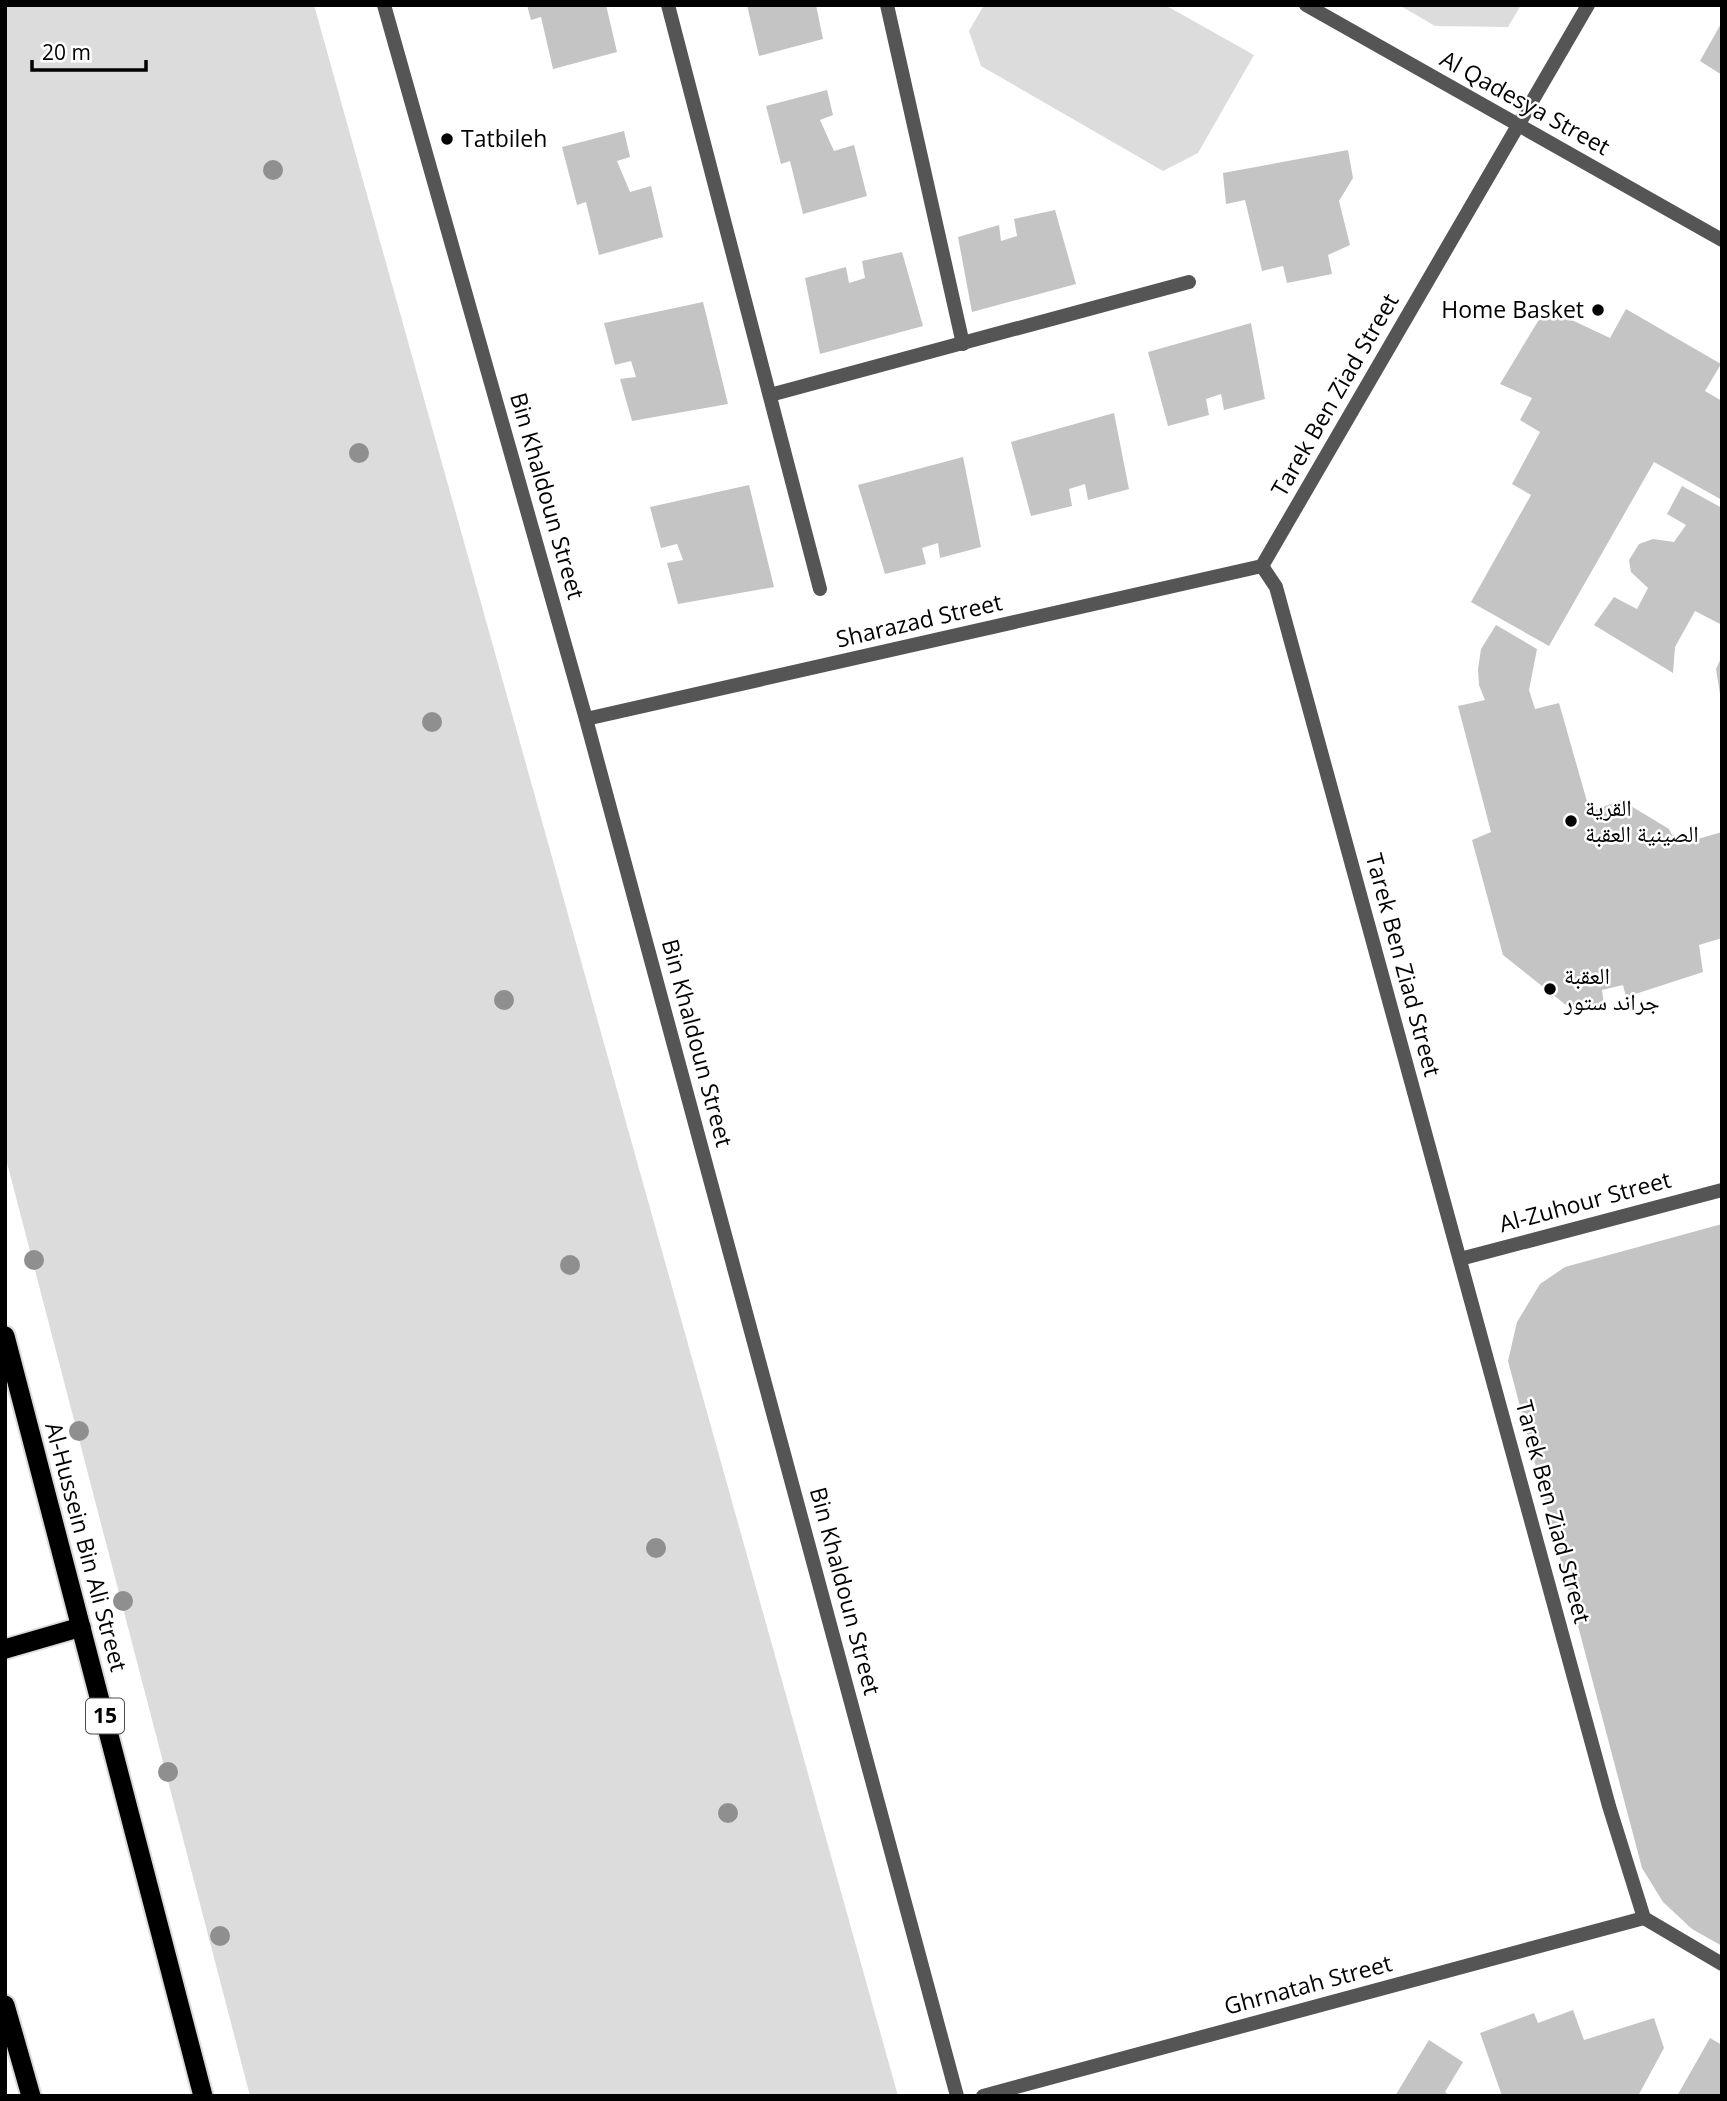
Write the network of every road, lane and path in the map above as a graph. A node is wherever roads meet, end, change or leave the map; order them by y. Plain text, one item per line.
1 (384, 5) edge
2 (668, 5) edge
3 (887, 5) edge
4 (1306, 5) edge
5 (1588, 5) edge
6 (1518, 125) junction
7 (1722, 240) edge
8 (1189, 282) dead end
9 (963, 344) junction
10 (770, 395) junction
11 (1262, 566) junction
12 (820, 589) dead end
13 (586, 719) junction
14 (1722, 1190) edge
15 (1461, 1259) junction
16 (5, 1335) edge
17 (82, 1627) junction
18 (5, 1649) edge
19 (1644, 1918) junction
20 (1722, 1964) edge
21 (5, 2005) edge
22 (31, 2096) edge
23 (203, 2096) edge
24 (957, 2096) edge
25 (983, 2096) edge

1 - 13 street, Bin Khaldoun Street
2 - 10 street
3 - 9 street
4 - 6 street, Al Qadesya Street
5 - 6 street, Tarek Ben Ziad Street
6 - 7 street, Al Qadesya Street
6 - 11 street, Tarek Ben Ziad Street
8 - 9 street
9 - 10 street
10 - 12 street
11 - 13 street, Sharazad Street
11 - 15 street, Tarek Ben Ziad Street
13 - 24 street, Bin Khaldoun Street
14 - 15 street, Al-Zuhour Street
15 - 19 street, Tarek Ben Ziad Street
16 - 17 highway, Al-Hussein Bin Ali Street / 15
17 - 18 highway
17 - 23 highway, Al-Hussein Bin Ali Street / 15
19 - 20 street
19 - 25 street, Ghrnatah Street
21 - 22 highway

